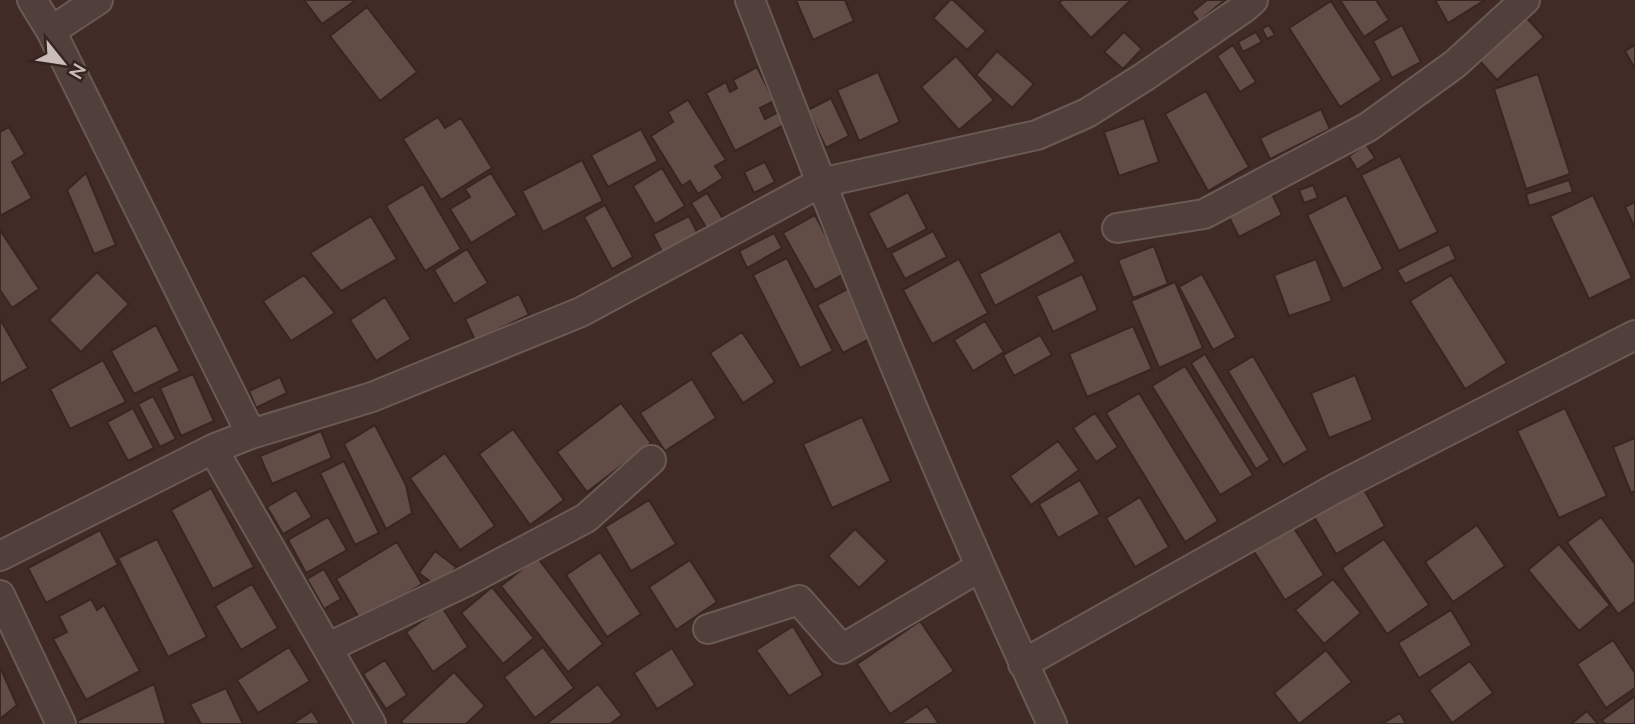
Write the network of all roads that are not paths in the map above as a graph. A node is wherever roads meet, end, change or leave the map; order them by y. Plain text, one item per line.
1 (32, 0) edge
2 (98, 0) edge
3 (750, 0) edge
4 (1253, 0) edge
5 (1525, 0) edge
6 (51, 31) junction
7 (820, 183) junction
8 (1117, 228) dead end
9 (1635, 335) edge
10 (251, 435) junction
11 (213, 449) junction
12 (651, 460) dead end
13 (4, 547) edge
14 (980, 567) junction
15 (0, 595) edge
16 (708, 629) dead end
17 (329, 648) junction
18 (1023, 664) junction
19 (61, 724) edge
20 (372, 724) edge
21 (1052, 724) edge

1 - 6 street
2 - 6 street
3 - 7 street
4 - 7 street
5 - 8 street
6 - 10 street
7 - 10 street
7 - 14 street
9 - 18 street
10 - 11 street
11 - 13 street
11 - 17 street
12 - 17 street
14 - 16 street
14 - 18 street
15 - 19 street
17 - 20 street
18 - 21 street

